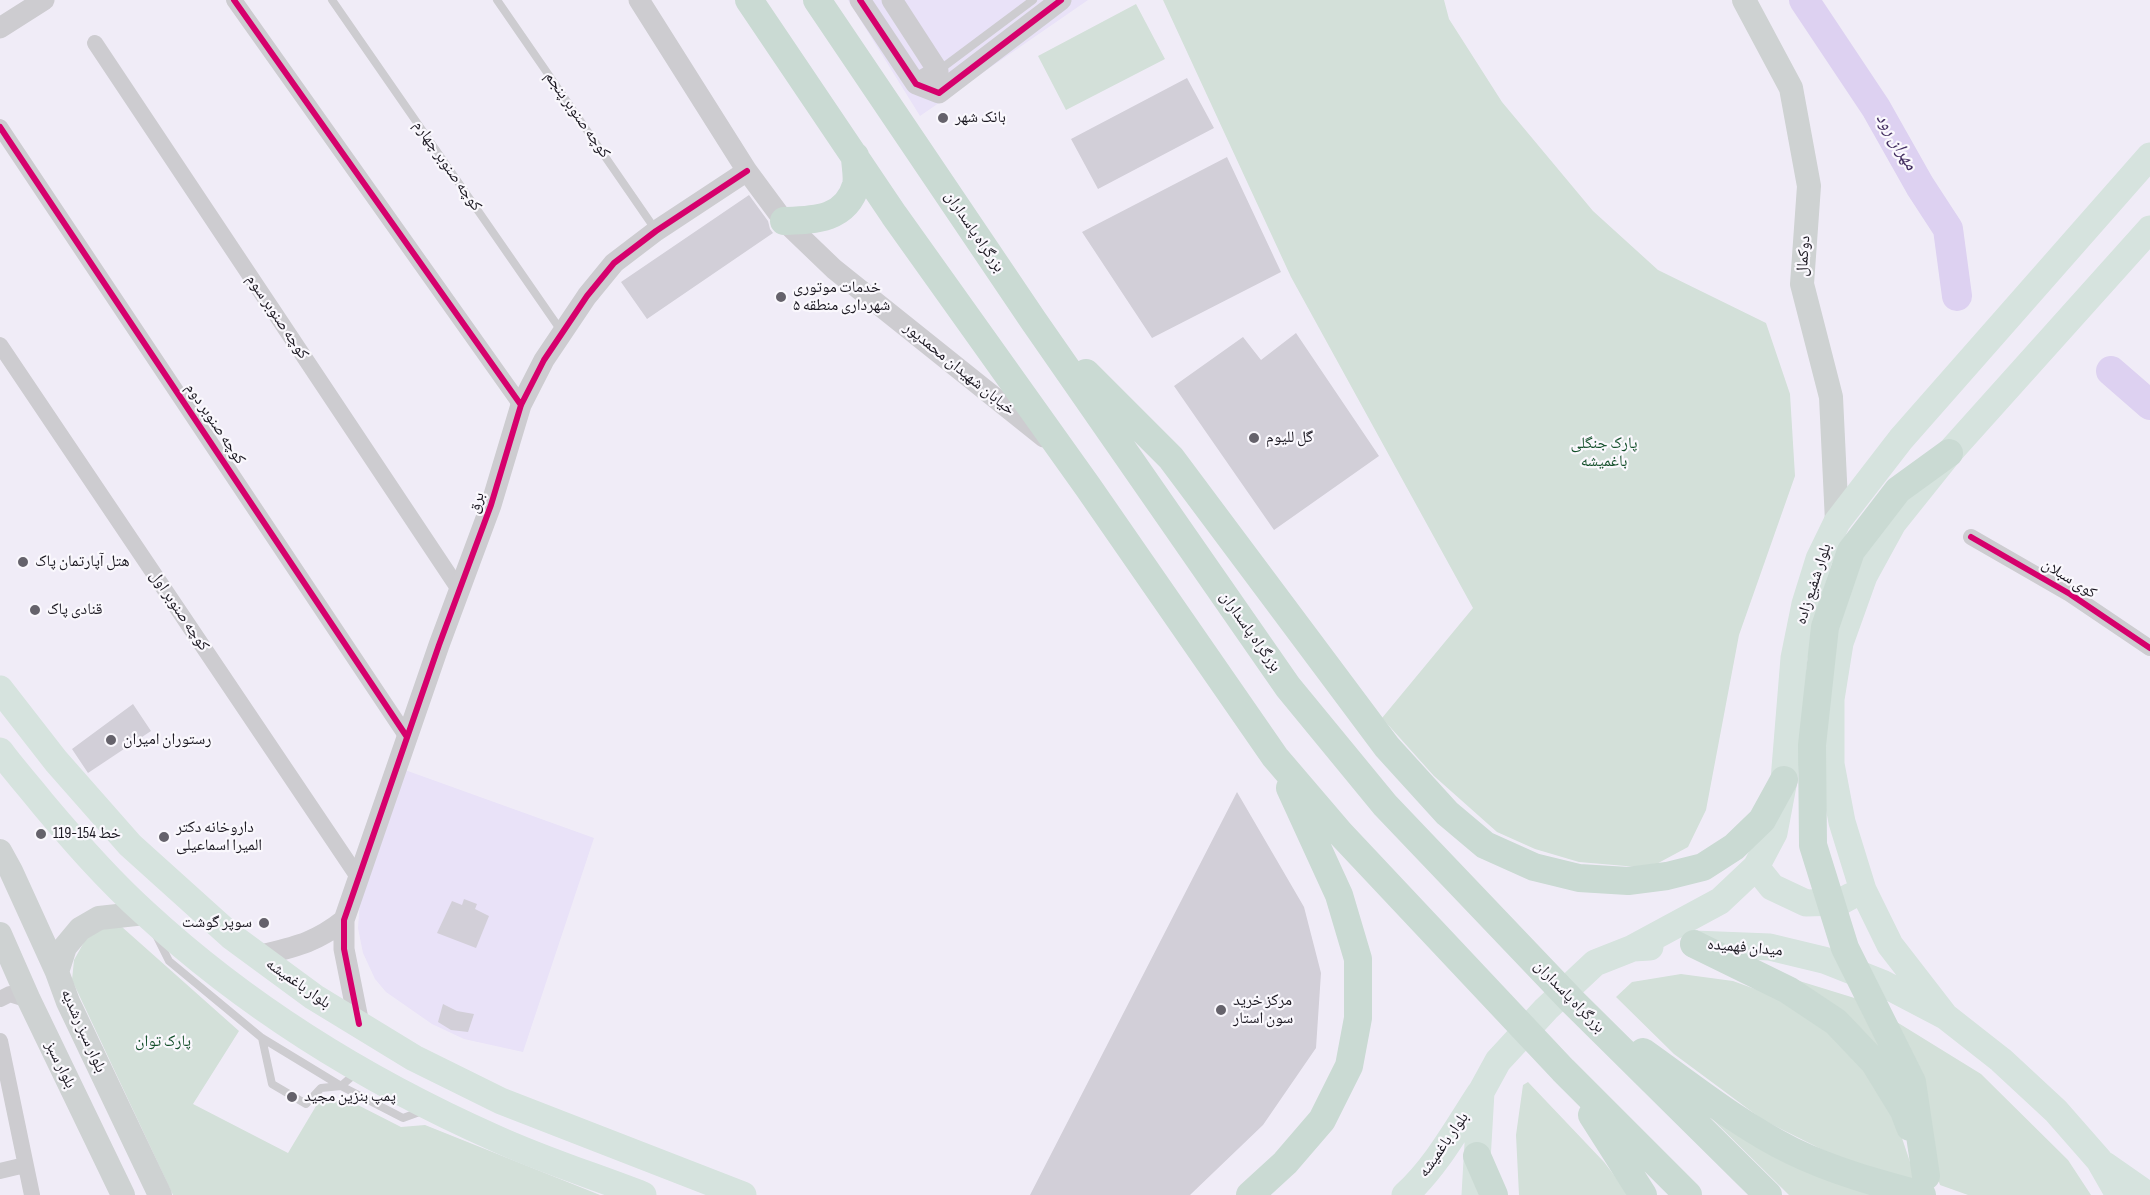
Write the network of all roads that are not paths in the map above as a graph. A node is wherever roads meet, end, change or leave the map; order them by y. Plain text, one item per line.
1 (44, 0) edge
2 (234, 0) edge
3 (332, 0) edge
4 (497, 0) edge
5 (639, 0) edge
6 (749, 0) edge
7 (818, 0) edge
8 (860, 0) edge
9 (892, 0) edge
10 (1033, 0) edge
11 (1061, 0) edge
12 (1744, 0) edge
13 (0, 28) edge
14 (95, 43) dead end
15 (938, 71) junction
16 (916, 84) junction
17 (0, 127) edge
18 (855, 156) junction
19 (2150, 156) edge
20 (747, 171) junction
21 (784, 221) junction
22 (2150, 229) edge
23 (656, 231) junction
24 (1033, 320) junction
25 (562, 333) junction
26 (0, 345) edge
27 (521, 405) junction
28 (1064, 453) junction
29 (1949, 453) junction
30 (1837, 522) junction
31 (1971, 537) dead end
32 (460, 591) junction
33 (2150, 648) edge
34 (0, 689) edge
35 (407, 737) junction
36 (0, 751) edge
37 (1275, 757) junction
38 (1784, 780) junction
39 (0, 851) edge
40 (1756, 867) junction
41 (358, 877) junction
42 (1863, 890) junction
43 (145, 913) junction
44 (344, 921) junction
45 (0, 934) edge
46 (1694, 944) junction
47 (1633, 948) junction
48 (257, 956) junction
49 (57, 972) junction
50 (0, 999) edge
51 (29, 1000) junction
52 (1572, 1001) junction
53 (1946, 1016) junction
54 (359, 1024) junction
55 (262, 1038) junction
56 (0, 1041) edge
57 (1563, 1070) junction
58 (350, 1078) junction
59 (1481, 1092) junction
60 (1477, 1156) junction
61 (2099, 1160) junction
62 (25, 1165) junction
63 (0, 1171) edge
64 (1926, 1189) edge
65 (32, 1195) edge
66 (123, 1195) edge
67 (160, 1195) edge
68 (643, 1195) edge
69 (743, 1195) edge
70 (1250, 1195) edge
71 (1405, 1195) edge
72 (1475, 1195) edge
73 (1494, 1195) edge
74 (1643, 1195) edge
75 (1688, 1195) edge
76 (1768, 1195) edge
77 (2119, 1195) edge
78 (2148, 1195) edge

1 - 13 street
2 - 27 street
3 - 25 lane, کوچه صنوبر چهارم
4 - 23 lane, کوچه صنوبر پنجم
5 - 20 street, خیابان شهیدان محمدپور
6 - 18 highway
7 - 24 highway, بزرگراه پاسداران
8 - 16 street
9 - 15 street
10 - 15 lane
11 - 16 street
12 - 30 main road, دوکمال
14 - 32 street, کوچه صنوبر سوم
15 - 16 street
17 - 35 street, کوچه صنوبر دوم
18 - 21 highway
18 - 28 highway
19 - 30 main road, بلوار شفیع زاده
20 - 21 street, خیابان شهیدان محمدپور
20 - 23 street, برق
21 - 28 street, خیابان شهیدان محمدپور
22 - 29 main road
23 - 25 street, برق
24 - 38 highway
24 - 52 highway, بزرگراه پاسداران
25 - 27 street, برق
26 - 41 street, کوچه صنوبر اول
27 - 32 street, برق
28 - 37 highway
29 - 42 main road
29 - 64 highway
30 - 38 main road, بلوار شفیع زاده
31 - 33 street, کوی سبلان
32 - 35 street, برق
34 - 48 main road, بلوار باغمیشه
35 - 41 street, برق
36 - 43 main road
37 - 57 highway
37 - 70 highway
38 - 40 main road, بلوار شفیع زاده
39 - 49 main road
40 - 42 main road
40 - 47 main road, بلوار شفیع زاده
41 - 44 street, برق
42 - 53 main road
43 - 49 main road, بلوار سبز رشدیه
43 - 55 lane
43 - 58 main road
44 - 48 street
44 - 54 street, برق
45 - 51 main road, بلوار سبز
46 - 47 main road, میدان فهمیده
46 - 53 main road, میدان فهمیده
46 - 64 highway
47 - 59 main road, میدان فهمیده
48 - 54 main road, بلوار باغمیشه
49 - 67 main road, بلوار سبز رشدیه
50 - 51 street
51 - 66 main road, بلوار سبز
52 - 64 highway
52 - 76 highway, بزرگراه پاسداران
53 - 61 main road, میدان فهمیده
54 - 69 main road, بلوار باغمیشه
55 - 58 lane
55 - 58 lane
56 - 62 street
57 - 74 highway
57 - 75 highway
58 - 68 main road
59 - 60 main road, میدان فهمیده
59 - 71 main road, بلوار باغمیشه
60 - 72 main road, میدان فهمیده
60 - 73 highway
61 - 77 main road, میدان فهمیده
61 - 78 main road
62 - 63 street
62 - 65 street

